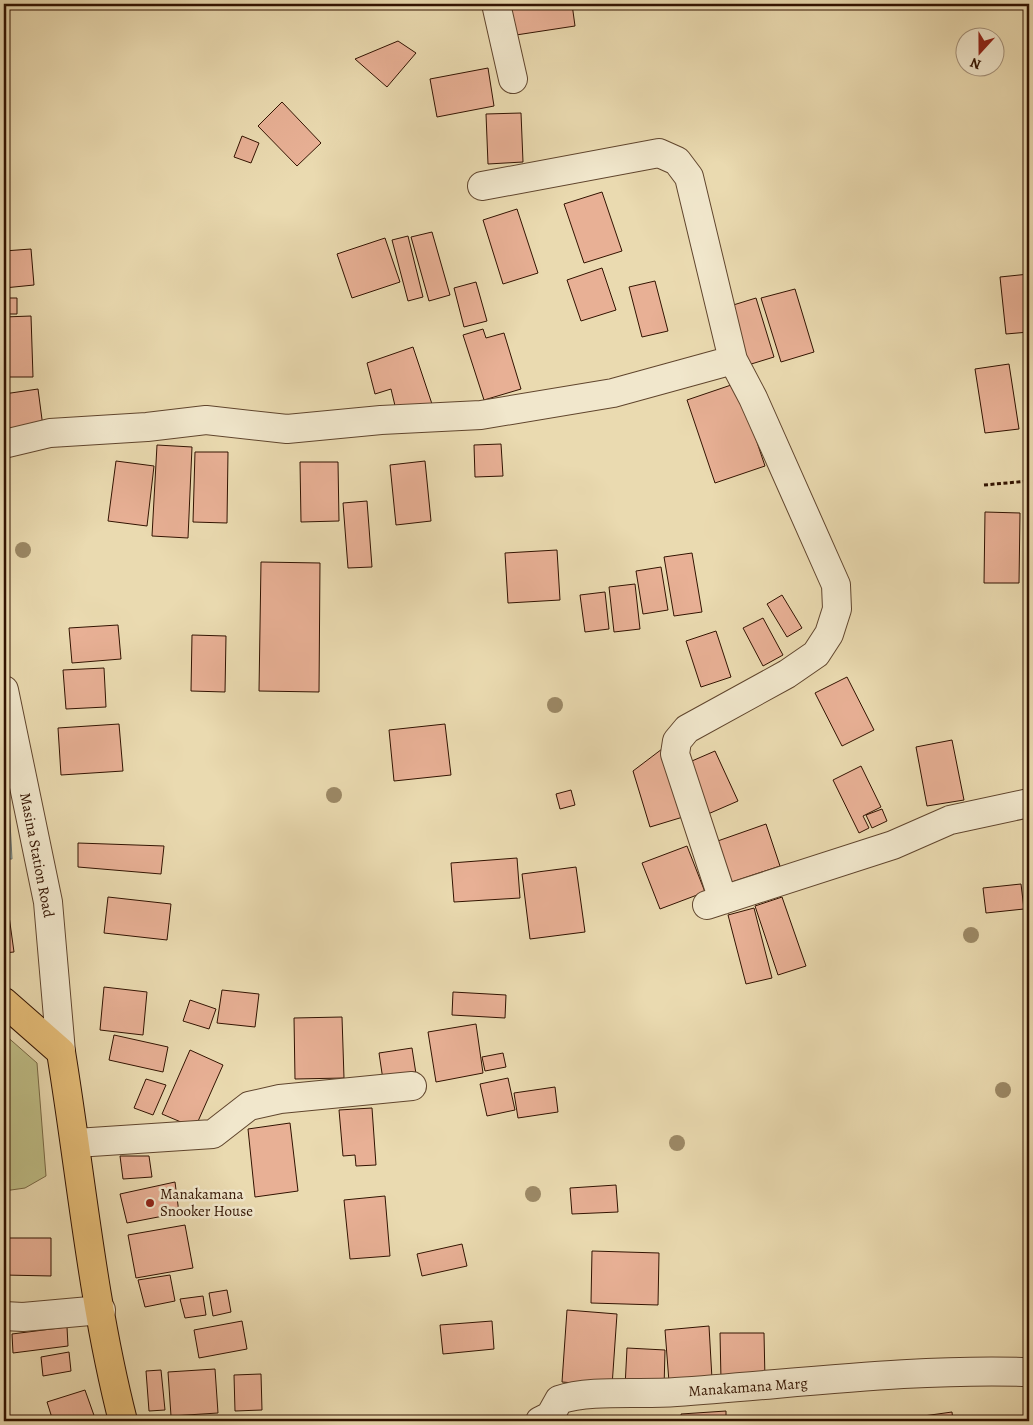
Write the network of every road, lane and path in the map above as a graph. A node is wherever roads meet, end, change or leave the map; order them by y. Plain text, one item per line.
1 (496, 4) edge
2 (513, 79) dead end
3 (482, 186) dead end
4 (733, 360) junction
5 (4, 444) edge
6 (1029, 480) edge
7 (984, 485) dead end
8 (4, 690) edge
9 (1029, 803) edge
10 (4, 1002) edge
11 (61, 1052) junction
12 (412, 1086) dead end
13 (76, 1143) junction
14 (101, 1310) junction
15 (4, 1316) edge
16 (1029, 1372) edge
17 (123, 1421) edge
18 (540, 1421) edge

1 - 2 street
3 - 4 street
4 - 5 street
4 - 9 street
6 - 7 path
8 - 11 street, Masina Station Road
10 - 11 main road
11 - 13 main road
12 - 13 street
13 - 14 main road
14 - 15 street
14 - 17 main road
16 - 18 street, Manakamana Marg

